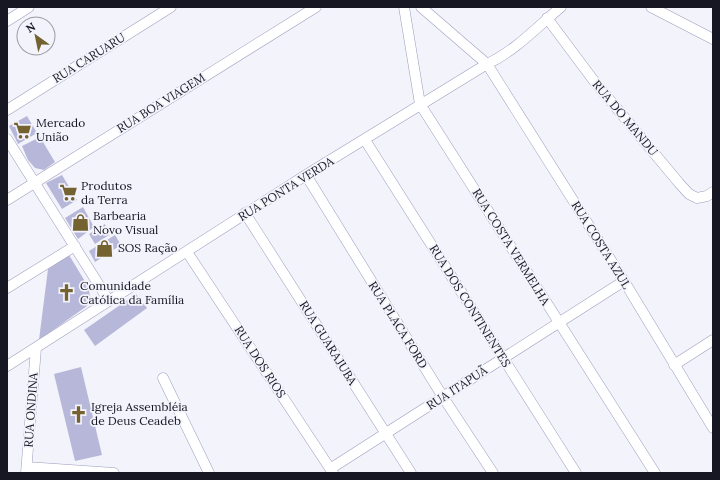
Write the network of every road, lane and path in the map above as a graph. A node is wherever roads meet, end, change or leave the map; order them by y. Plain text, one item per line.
1 (29, 7) edge
2 (171, 7) edge
3 (316, 7) edge
4 (404, 7) edge
5 (421, 7) edge
6 (561, 7) edge
7 (651, 7) edge
8 (547, 18) junction
9 (7, 21) edge
10 (713, 39) edge
11 (487, 64) junction
12 (420, 104) junction
13 (7, 110) edge
14 (7, 139) edge
15 (365, 140) junction
16 (306, 175) junction
17 (35, 183) junction
18 (713, 192) edge
19 (7, 200) edge
20 (245, 213) junction
21 (75, 246) junction
22 (187, 252) junction
23 (624, 281) junction
24 (7, 288) edge
25 (110, 301) junction
26 (559, 323) junction
27 (713, 340) edge
28 (36, 348) junction
29 (503, 358) junction
30 (674, 365) junction
31 (7, 366) edge
32 (163, 378) dead end
33 (443, 397) junction
34 (713, 428) edge
35 (385, 434) junction
36 (27, 470) edge
37 (332, 471) edge
38 (114, 473) edge
39 (209, 473) edge
40 (411, 473) edge
41 (493, 473) edge
42 (576, 473) edge
43 (655, 473) edge

1 - 9 street
2 - 13 street, RUA CARUARU
3 - 17 street, RUA BOA VIAGEM
4 - 12 street, RUA COSTA VERMELHA
5 - 11 street, RUA COSTA AZUL
6 - 8 street, RUA PONTA VERDA
7 - 10 street
8 - 11 street, RUA PONTA VERDA
8 - 18 street, RUA DO MANDU
11 - 12 street, RUA PONTA VERDA
11 - 23 street, RUA COSTA AZUL
12 - 15 street, RUA PONTA VERDA
12 - 26 street, RUA COSTA VERMELHA
14 - 17 street
15 - 16 street, RUA PONTA VERDA
15 - 29 street, RUA DOS CONTINENTES
16 - 20 street, RUA PONTA VERDA
16 - 33 street, RUA PLACA FORD
17 - 19 street, RUA BOA VIAGEM
17 - 21 street
20 - 22 street, RUA PONTA VERDA
20 - 35 street, RUA GUARAJUBA
21 - 24 street
21 - 25 street
22 - 25 street, RUA PONTA VERDA
22 - 37 street, RUA DOS RIOS
23 - 26 street, RUA ITAPUÃ
23 - 30 street, RUA COSTA AZUL
25 - 28 street, RUA PONTA VERDA
26 - 29 street, RUA ITAPUÃ
26 - 43 street, RUA COSTA VERMELHA
27 - 30 street
28 - 31 street, RUA PONTA VERDA
28 - 36 street, RUA ONDINA
29 - 33 street, RUA ITAPUÃ
29 - 42 street, RUA DOS CONTINENTES
30 - 34 street, RUA COSTA AZUL
32 - 39 street
33 - 35 street, RUA ITAPUÃ
33 - 41 street, RUA PLACA FORD
35 - 37 street, RUA ITAPUÃ
35 - 40 street, RUA GUARAJUBA
36 - 38 street

